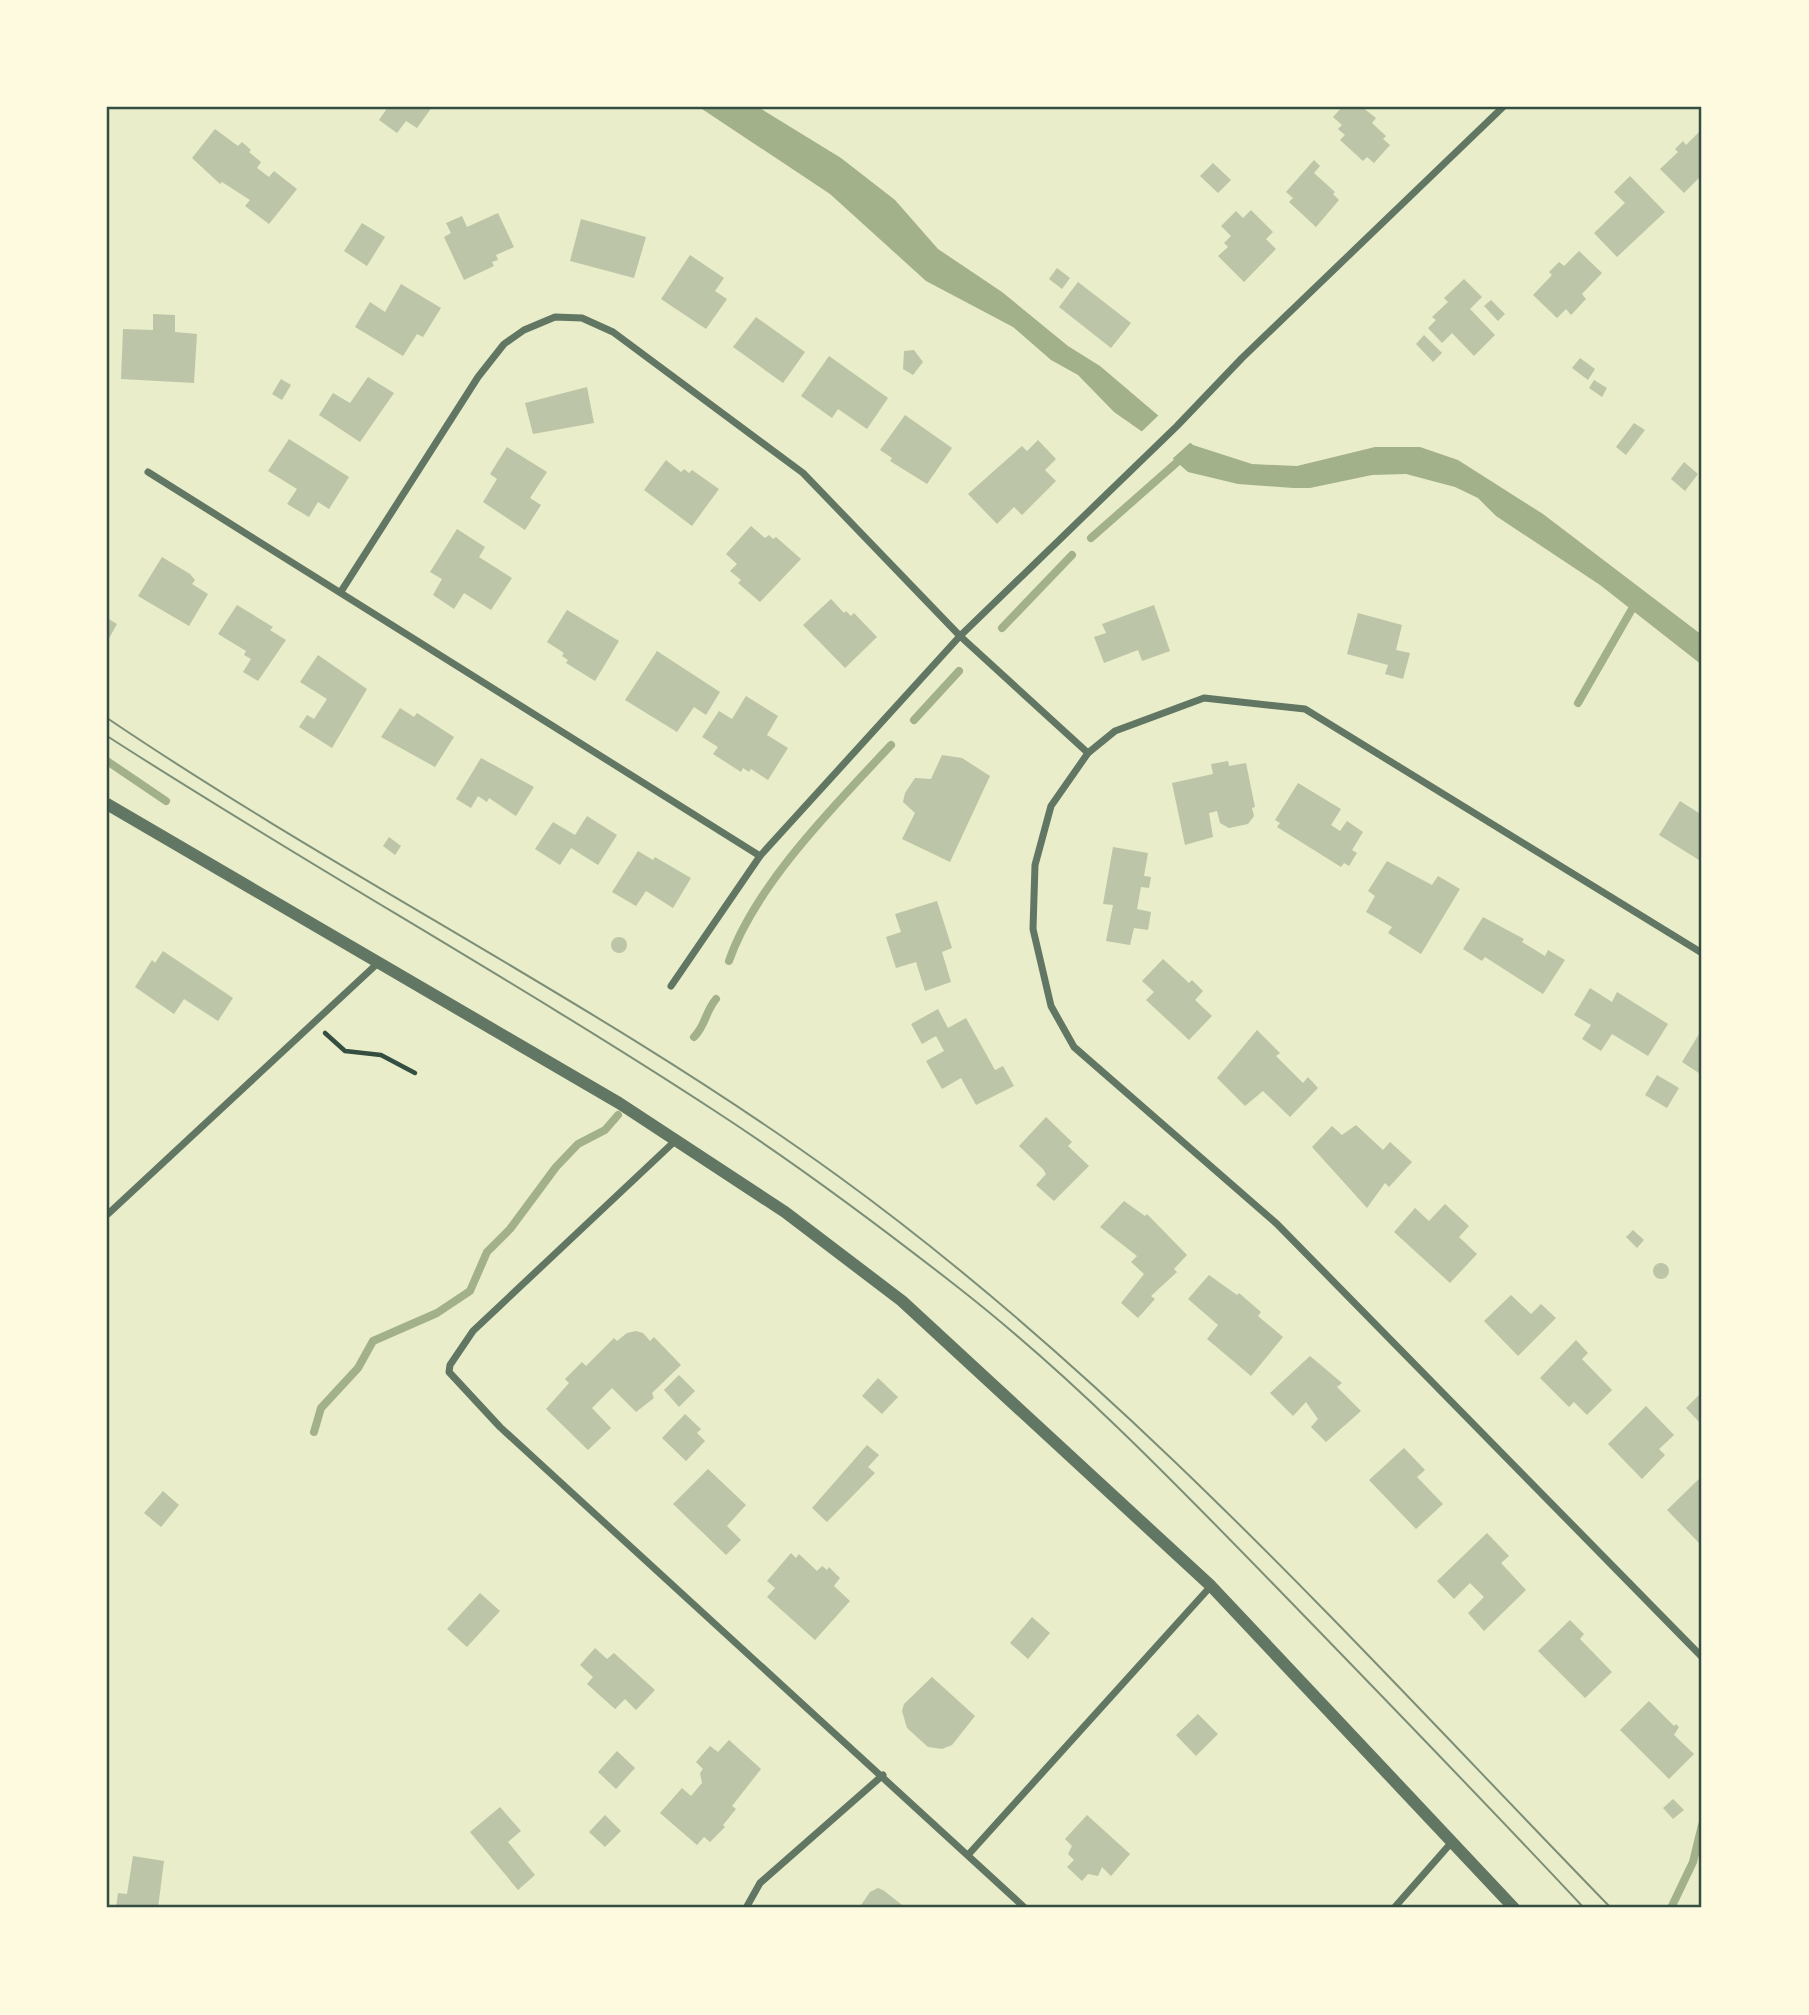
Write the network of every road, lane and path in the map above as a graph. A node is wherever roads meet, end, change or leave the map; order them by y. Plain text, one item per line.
1 (1503, 107) edge
2 (148, 472) dead end
3 (342, 590) junction
4 (960, 636) junction
5 (1088, 753) junction
6 (107, 804) edge
7 (760, 856) junction
8 (1702, 953) edge
9 (379, 962) junction
10 (671, 986) dead end
11 (314, 1023) junction
12 (415, 1073) dead end
13 (677, 1139) junction
14 (108, 1214) edge
15 (1211, 1586) junction
16 (1702, 1657) edge
17 (883, 1776) junction
18 (1451, 1843) junction
19 (968, 1855) junction
20 (746, 1908) edge
21 (1024, 1908) edge
22 (1394, 1908) edge
23 (1514, 1908) edge

1 - 4 street
2 - 3 street
3 - 4 street
3 - 7 street
4 - 5 street
4 - 7 street
5 - 8 street
5 - 16 street
6 - 9 street
7 - 10 street
9 - 11 street
9 - 13 street
11 - 12 path
11 - 14 street
13 - 15 street
13 - 17 street
15 - 18 street
15 - 19 street
17 - 19 street
17 - 20 street
18 - 22 street
18 - 23 street
19 - 21 street

